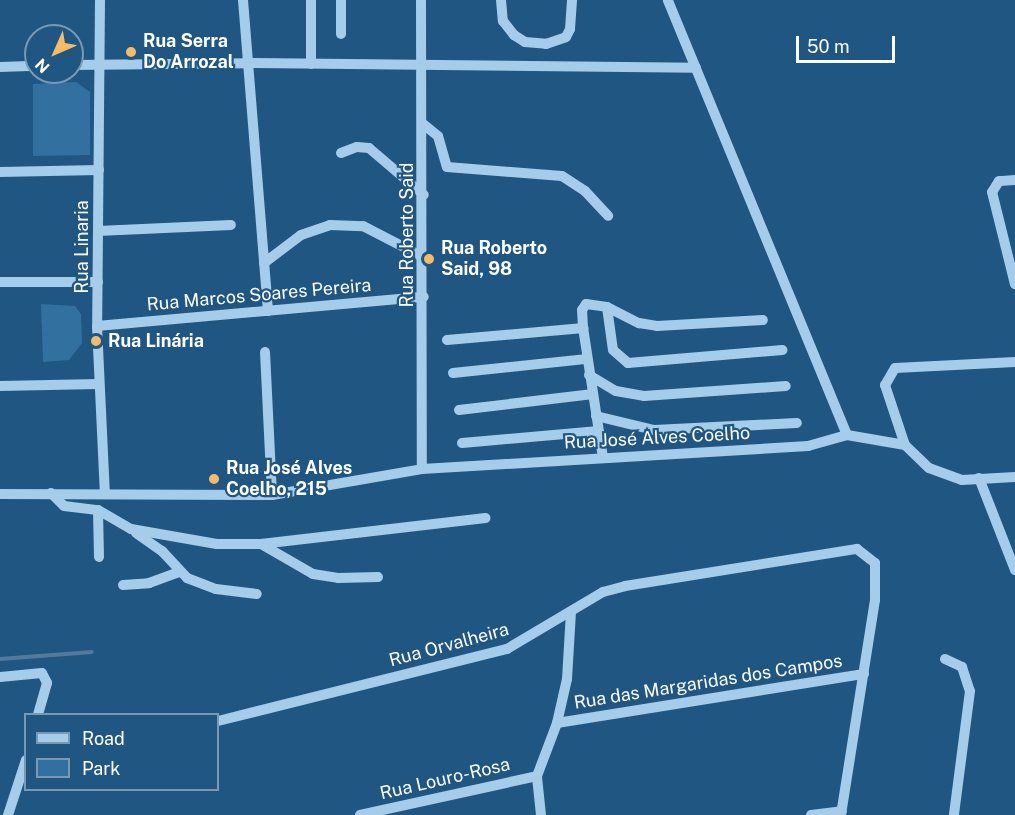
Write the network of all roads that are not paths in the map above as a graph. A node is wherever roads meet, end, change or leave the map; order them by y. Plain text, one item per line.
1 (100, 0) edge
2 (243, 0) edge
3 (311, 0) edge
4 (341, 0) edge
5 (422, 0) edge
6 (501, 0) edge
7 (572, 0) edge
8 (668, 0) edge
9 (341, 34) dead end
10 (249, 63) junction
11 (311, 64) junction
12 (422, 64) junction
13 (84, 65) edge
14 (100, 65) junction
15 (24, 66) edge
16 (0, 67) edge
17 (696, 68) junction
18 (423, 124) junction
19 (341, 153) dead end
20 (99, 170) junction
21 (0, 172) edge
22 (1015, 180) edge
23 (424, 195) junction
24 (608, 216) dead end
25 (231, 225) dead end
26 (98, 231) junction
27 (425, 258) junction
28 (264, 263) junction
29 (0, 282) edge
30 (98, 282) junction
31 (1015, 284) edge
32 (424, 297) junction
33 (607, 307) junction
34 (268, 311) junction
35 (763, 320) dead end
36 (98, 326) junction
37 (583, 328) junction
38 (447, 340) dead end
39 (782, 350) dead end
40 (265, 352) dead end
41 (587, 359) junction
42 (1015, 362) edge
43 (453, 372) dead end
44 (589, 375) junction
45 (99, 384) junction
46 (0, 386) edge
47 (786, 386) dead end
48 (593, 394) junction
49 (459, 410) dead end
50 (596, 416) junction
51 (797, 423) dead end
52 (598, 431) junction
53 (847, 435) junction
54 (462, 443) dead end
55 (905, 445) junction
56 (603, 458) junction
57 (422, 469) junction
58 (1015, 477) edge
59 (979, 478) junction
60 (51, 493) junction
61 (105, 493) junction
62 (0, 494) edge
63 (272, 495) junction
64 (98, 510) junction
65 (485, 518) dead end
66 (131, 529) junction
67 (261, 544) junction
68 (99, 557) dead end
69 (1015, 570) edge
70 (179, 572) junction
71 (378, 577) dead end
72 (123, 585) dead end
73 (257, 594) dead end
74 (572, 612) junction
75 (945, 659) dead end
76 (864, 674) junction
77 (0, 677) edge
78 (38, 713) edge
79 (219, 722) edge
80 (557, 723) junction
81 (24, 767) edge
82 (537, 776) junction
83 (841, 813) edge
84 (8, 815) edge
85 (360, 815) edge
86 (541, 815) edge
87 (811, 815) edge
88 (954, 815) edge

1 - 14 street, Rua Linaria
2 - 10 street
3 - 11 street
4 - 9 street
5 - 12 street, Rua Roberto Said
6 - 7 street
8 - 17 street
10 - 11 street
10 - 14 street
10 - 28 street
11 - 12 street
12 - 17 street
12 - 18 street, Rua Roberto Said
13 - 14 street
14 - 20 street, Rua Linaria
15 - 16 street
17 - 53 street
18 - 23 street, Rua Roberto Said
18 - 24 street
19 - 23 street
20 - 21 street
20 - 26 street, Rua Linaria
22 - 31 street
23 - 27 street, Rua Roberto Said
25 - 26 street
26 - 30 street, Rua Linaria
27 - 28 street
27 - 32 street, Rua Roberto Said
28 - 34 street
29 - 30 street
30 - 36 street, Rua Linaria
32 - 34 street, Rua Marcos Soares Pereira
32 - 57 street, Rua Roberto Said
33 - 35 street
33 - 37 street
33 - 39 street
34 - 36 street, Rua Marcos Soares Pereira
36 - 45 street, Rua Linaria
37 - 38 street
37 - 41 street
40 - 63 street
41 - 43 street
41 - 44 street
42 - 55 street
44 - 47 street
44 - 48 street
45 - 46 street
45 - 61 street, Rua Linaria
48 - 49 street
48 - 50 street
50 - 51 street
50 - 52 street
52 - 54 street
52 - 56 street
53 - 55 street
53 - 56 street, Rua José Alves Coelho
55 - 59 street
56 - 57 street, Rua José Alves Coelho
57 - 63 street, Rua José Alves Coelho
58 - 59 street
59 - 69 street
60 - 61 street, Rua José Alves Coelho
60 - 62 street, Rua José Alves Coelho
60 - 64 street
61 - 63 street, Rua José Alves Coelho
64 - 66 street
64 - 68 street
65 - 67 street
66 - 67 street
66 - 70 street
67 - 71 street
70 - 72 street
70 - 73 street
74 - 76 street, Rua Orvalheira
74 - 79 street, Rua Orvalheira
74 - 80 street
75 - 88 street
76 - 80 street, Rua das Margaridas dos Campos
76 - 83 street
77 - 78 street
80 - 82 street
81 - 84 street
82 - 85 street, Rua Louro-Rosa
82 - 86 street
83 - 87 street

